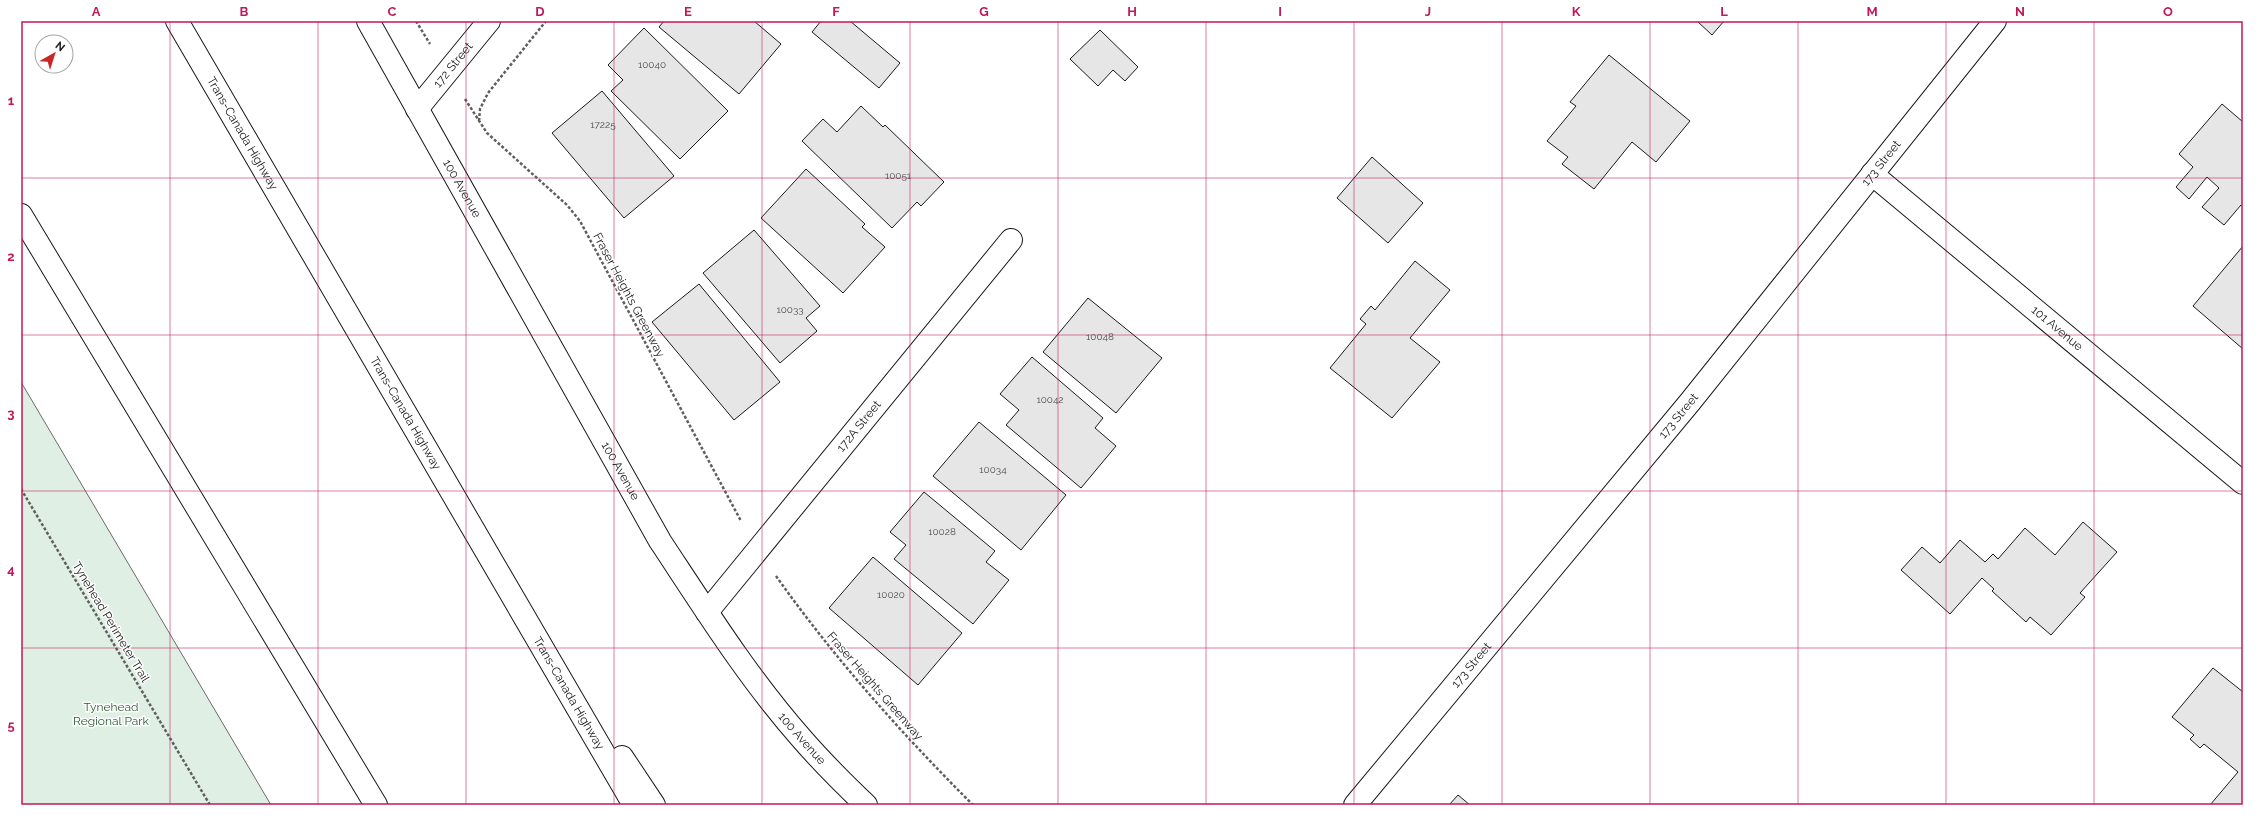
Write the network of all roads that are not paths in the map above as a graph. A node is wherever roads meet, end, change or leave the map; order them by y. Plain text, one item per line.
1 (177, 21) edge
2 (368, 21) edge
3 (489, 21) edge
4 (1996, 21) edge
5 (417, 109) junction
6 (1872, 174) junction
7 (21, 215) edge
8 (1011, 240) dead end
9 (2243, 483) edge
10 (507, 588) junction
11 (707, 612) junction
12 (376, 805) edge
13 (634, 805) edge
14 (654, 805) edge
15 (866, 805) edge
16 (1355, 805) edge

1 - 10 main road, Trans-Canada Highway
2 - 5 main road, 100 Avenue
3 - 5 main road, 172 Street
4 - 6 main road, 173 Street
5 - 11 main road, 100 Avenue
6 - 9 main road, 101 Avenue
6 - 16 main road, 173 Street
7 - 12 main road
8 - 11 main road, 172A Street
10 - 13 main road, Trans-Canada Highway
10 - 14 main road
11 - 15 main road, 100 Avenue

